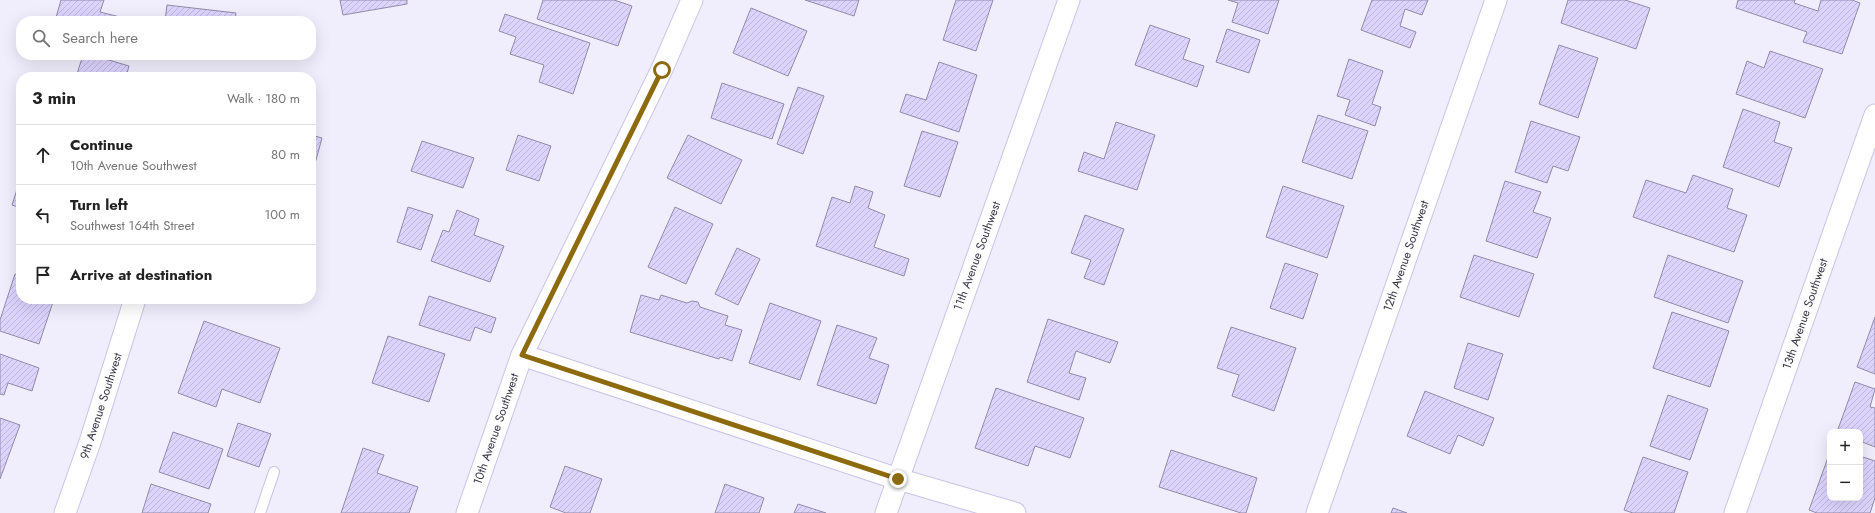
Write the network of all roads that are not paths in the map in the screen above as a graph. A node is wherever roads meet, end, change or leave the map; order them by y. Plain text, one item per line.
1 (692, 0) edge
2 (1069, 0) edge
3 (1496, 0) edge
4 (1875, 115) edge
5 (133, 304) edge
6 (522, 355) junction
7 (274, 472) dead end
8 (898, 479) junction
9 (65, 513) edge
10 (260, 513) edge
11 (467, 513) edge
12 (886, 513) edge
13 (1015, 513) edge
14 (1317, 513) edge
15 (1735, 513) edge

1 - 6 street, 10th Avenue Southwest
2 - 8 street, 11th Avenue Southwest
3 - 14 street, 12th Avenue Southwest
4 - 15 street, 13th Avenue Southwest
5 - 9 street, 9th Avenue Southwest
6 - 8 street
6 - 11 street, 10th Avenue Southwest
7 - 10 lane
8 - 12 street, 11th Avenue Southwest
8 - 13 street

